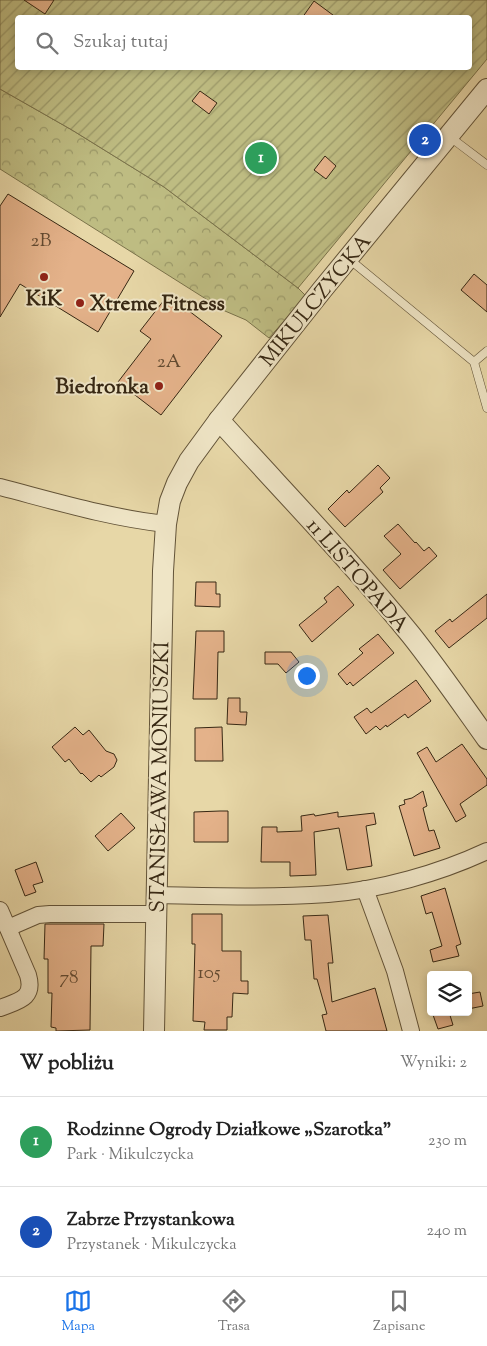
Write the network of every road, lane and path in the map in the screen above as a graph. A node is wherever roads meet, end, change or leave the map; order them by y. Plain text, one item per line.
1 (487, 89) edge
2 (448, 136) junction
3 (487, 165) edge
4 (348, 258) junction
5 (487, 351) edge
6 (474, 362) junction
7 (487, 408) edge
8 (218, 420) junction
9 (0, 487) edge
10 (166, 524) junction
11 (487, 739) edge
12 (487, 851) edge
13 (366, 889) junction
14 (156, 904) junction
15 (0, 910) edge
16 (8, 928) junction
17 (0, 1008) edge
18 (154, 1031) edge
19 (411, 1031) edge

1 - 2 street, MIKULCZYCKA
2 - 3 lane
2 - 4 street, MIKULCZYCKA
4 - 6 lane
4 - 8 street, MIKULCZYCKA
5 - 6 lane
6 - 7 lane
8 - 10 street, MIKULCZYCKA
8 - 11 street, 11 LISTOPADA
9 - 10 street
10 - 14 street, STANISŁAWA MONIUSZKI
12 - 13 street
13 - 14 street
13 - 19 street
14 - 16 street
14 - 18 street, STANISŁAWA MONIUSZKI
15 - 16 street
16 - 17 street

